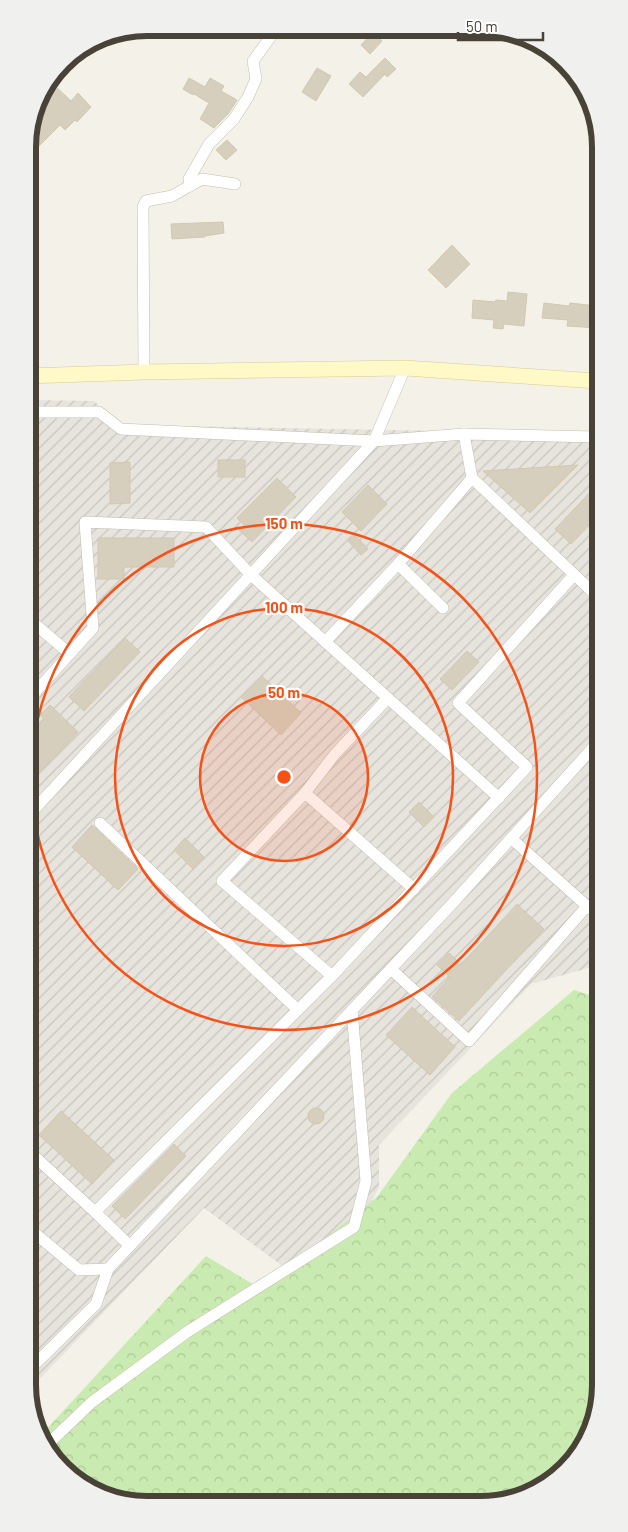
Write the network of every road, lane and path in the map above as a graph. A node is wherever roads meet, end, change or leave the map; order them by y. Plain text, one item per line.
1 (271, 36) edge
2 (235, 184) dead end
3 (190, 186) junction
4 (405, 368) junction
5 (144, 372) junction
6 (36, 376) edge
7 (592, 381) edge
8 (36, 412) edge
9 (464, 434) junction
10 (592, 437) edge
11 (374, 441) junction
12 (472, 478) junction
13 (398, 564) junction
14 (250, 574) junction
15 (574, 575) junction
16 (592, 592) edge
17 (443, 608) dead end
18 (36, 625) edge
19 (325, 642) junction
20 (70, 654) junction
21 (36, 692) edge
22 (388, 698) junction
23 (592, 749) edge
24 (305, 793) junction
25 (498, 798) junction
26 (36, 807) edge
27 (100, 822) dead end
28 (512, 839) junction
29 (414, 889) junction
30 (587, 906) junction
31 (592, 910) edge
32 (391, 969) junction
33 (332, 976) junction
34 (298, 1010) junction
35 (352, 1010) junction
36 (36, 1158) edge
37 (96, 1212) junction
38 (36, 1234) edge
39 (130, 1246) junction
40 (108, 1269) junction
41 (36, 1363) edge
42 (52, 1441) edge

1 - 3 street
2 - 3 street
3 - 5 street
4 - 5 street
4 - 7 street
4 - 11 street
5 - 6 street
8 - 11 street
9 - 10 street
9 - 11 street
9 - 12 street
11 - 14 street
12 - 13 street
12 - 15 street
13 - 17 street
13 - 19 street
14 - 19 street
14 - 20 street
14 - 26 street
15 - 16 street
15 - 25 street
18 - 20 street
19 - 22 street
20 - 21 street
22 - 24 street
22 - 25 street
23 - 28 street
24 - 29 street
24 - 33 street
25 - 29 street
27 - 34 street
28 - 30 street
28 - 32 street
29 - 33 street
30 - 31 street
30 - 32 street
32 - 35 street
33 - 34 street
34 - 37 street
35 - 39 street
35 - 42 street
36 - 37 street
37 - 39 street
38 - 40 street
39 - 40 street
40 - 41 street

